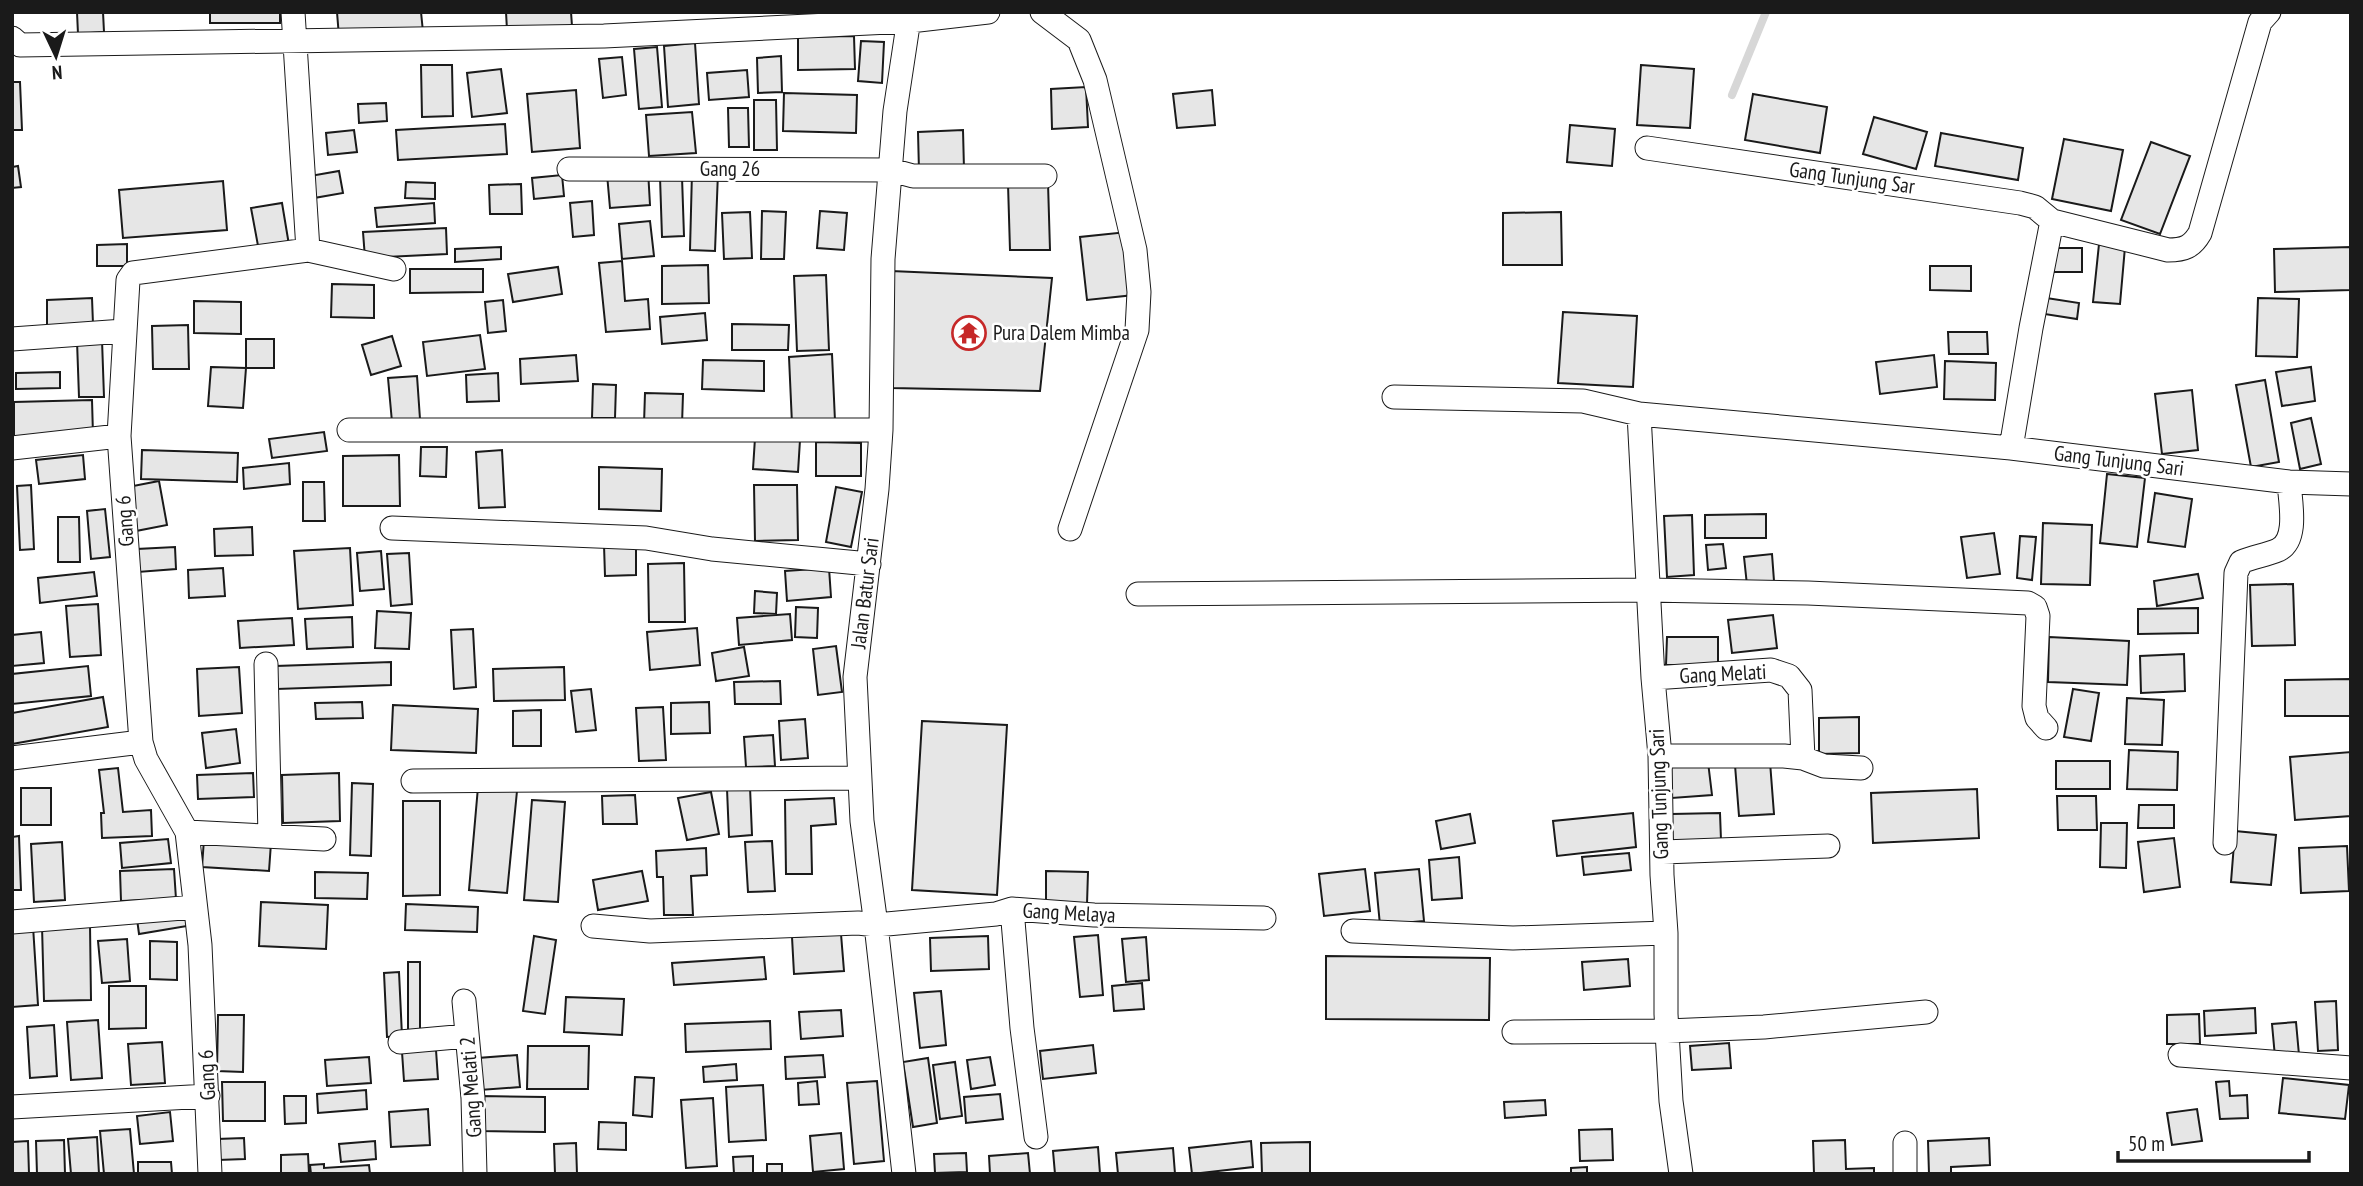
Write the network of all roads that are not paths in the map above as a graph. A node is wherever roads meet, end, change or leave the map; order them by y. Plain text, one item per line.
1 (293, 12) edge
2 (988, 12) edge
3 (1042, 12) edge
4 (2269, 12) edge
5 (910, 17) edge
6 (12, 38) edge
7 (293, 39) junction
8 (1647, 148) dead end
9 (569, 169) dead end
10 (891, 170) junction
11 (1045, 176) dead end
12 (2052, 221) junction
13 (309, 250) junction
14 (394, 268) dead end
15 (124, 331) junction
16 (12, 339) edge
17 (1394, 397) dead end
18 (1639, 414) junction
19 (349, 430) dead end
20 (881, 430) junction
21 (119, 436) junction
22 (12, 448) edge
23 (2011, 448) junction
24 (2289, 482) junction
25 (2350, 484) edge
26 (392, 528) dead end
27 (1070, 529) dead end
28 (869, 564) junction
29 (1648, 590) junction
30 (1138, 594) dead end
31 (266, 664) dead end
32 (1653, 678) junction
33 (2046, 728) dead end
34 (141, 742) junction
35 (1660, 756) junction
36 (12, 758) edge
37 (1803, 758) junction
38 (1861, 768) dead end
39 (859, 778) junction
40 (413, 781) dead end
41 (187, 832) junction
42 (270, 836) junction
43 (324, 839) dead end
44 (2225, 843) dead end
45 (1828, 846) dead end
46 (1663, 852) junction
47 (195, 907) junction
48 (1012, 909) junction
49 (1264, 918) dead end
50 (12, 922) edge
51 (876, 925) junction
52 (593, 926) dead end
53 (1353, 931) dead end
54 (1666, 933) junction
55 (464, 1001) dead end
56 (1926, 1012) dead end
57 (1667, 1031) junction
58 (1514, 1032) dead end
59 (467, 1036) junction
60 (400, 1042) dead end
61 (2180, 1055) dead end
62 (2351, 1068) edge
63 (208, 1096) junction
64 (12, 1107) edge
65 (1036, 1137) dead end
66 (1905, 1143) dead end
67 (210, 1174) edge
68 (475, 1174) edge
69 (904, 1174) edge
70 (1681, 1174) edge
71 (1905, 1174) edge

1 - 7 street
2 - 5 street
3 - 27 street
4 - 12 street, Gang Tunjung Sar
5 - 7 street
5 - 10 street, Jalan Batur Sari
6 - 7 street
7 - 13 street
8 - 12 street, Gang Tunjung Sar
9 - 10 street, Gang 26
10 - 11 street, Gang 26
10 - 20 street, Jalan Batur Sari
12 - 23 street
13 - 14 street
13 - 15 street, Gang 6
15 - 16 street
15 - 21 street, Gang 6
17 - 18 street, Gang Tunjung Sari
18 - 23 street, Gang Tunjung Sari
18 - 29 street, Gang Tunjung Sari
19 - 20 street
20 - 28 street, Jalan Batur Sari
21 - 22 street
21 - 34 street, Gang 6
23 - 24 street, Gang Tunjung Sari
24 - 25 street, Gang Tunjung Sari
24 - 44 street
26 - 28 street
28 - 39 street, Jalan Batur Sari
29 - 30 street
29 - 32 street, Gang Tunjung Sari
29 - 33 street
31 - 42 street
32 - 35 street, Gang Tunjung Sari
32 - 37 street, Gang Melati
34 - 36 street
34 - 41 street, Gang 6
35 - 37 street
35 - 46 street, Gang Tunjung Sari
37 - 38 street
39 - 40 street
39 - 51 street, Jalan Batur Sari
41 - 42 street
41 - 47 street, Gang 6
42 - 43 street
45 - 46 street
46 - 54 street, Gang Tunjung Sari
47 - 50 street
47 - 63 street, Gang 6
48 - 49 street, Gang Melaya
48 - 51 street, Gang Melaya
48 - 65 street
51 - 52 street, Gang Melaya
51 - 69 street, Jalan Batur Sari
53 - 54 street
54 - 57 street, Gang Tunjung Sari
55 - 59 street, Gang Melati 2
56 - 57 street
57 - 58 street
57 - 70 street, Gang Tunjung Sari
59 - 60 street
59 - 68 street, Gang Melati 2
61 - 62 street
63 - 64 street
63 - 67 street, Gang 6
66 - 71 street

